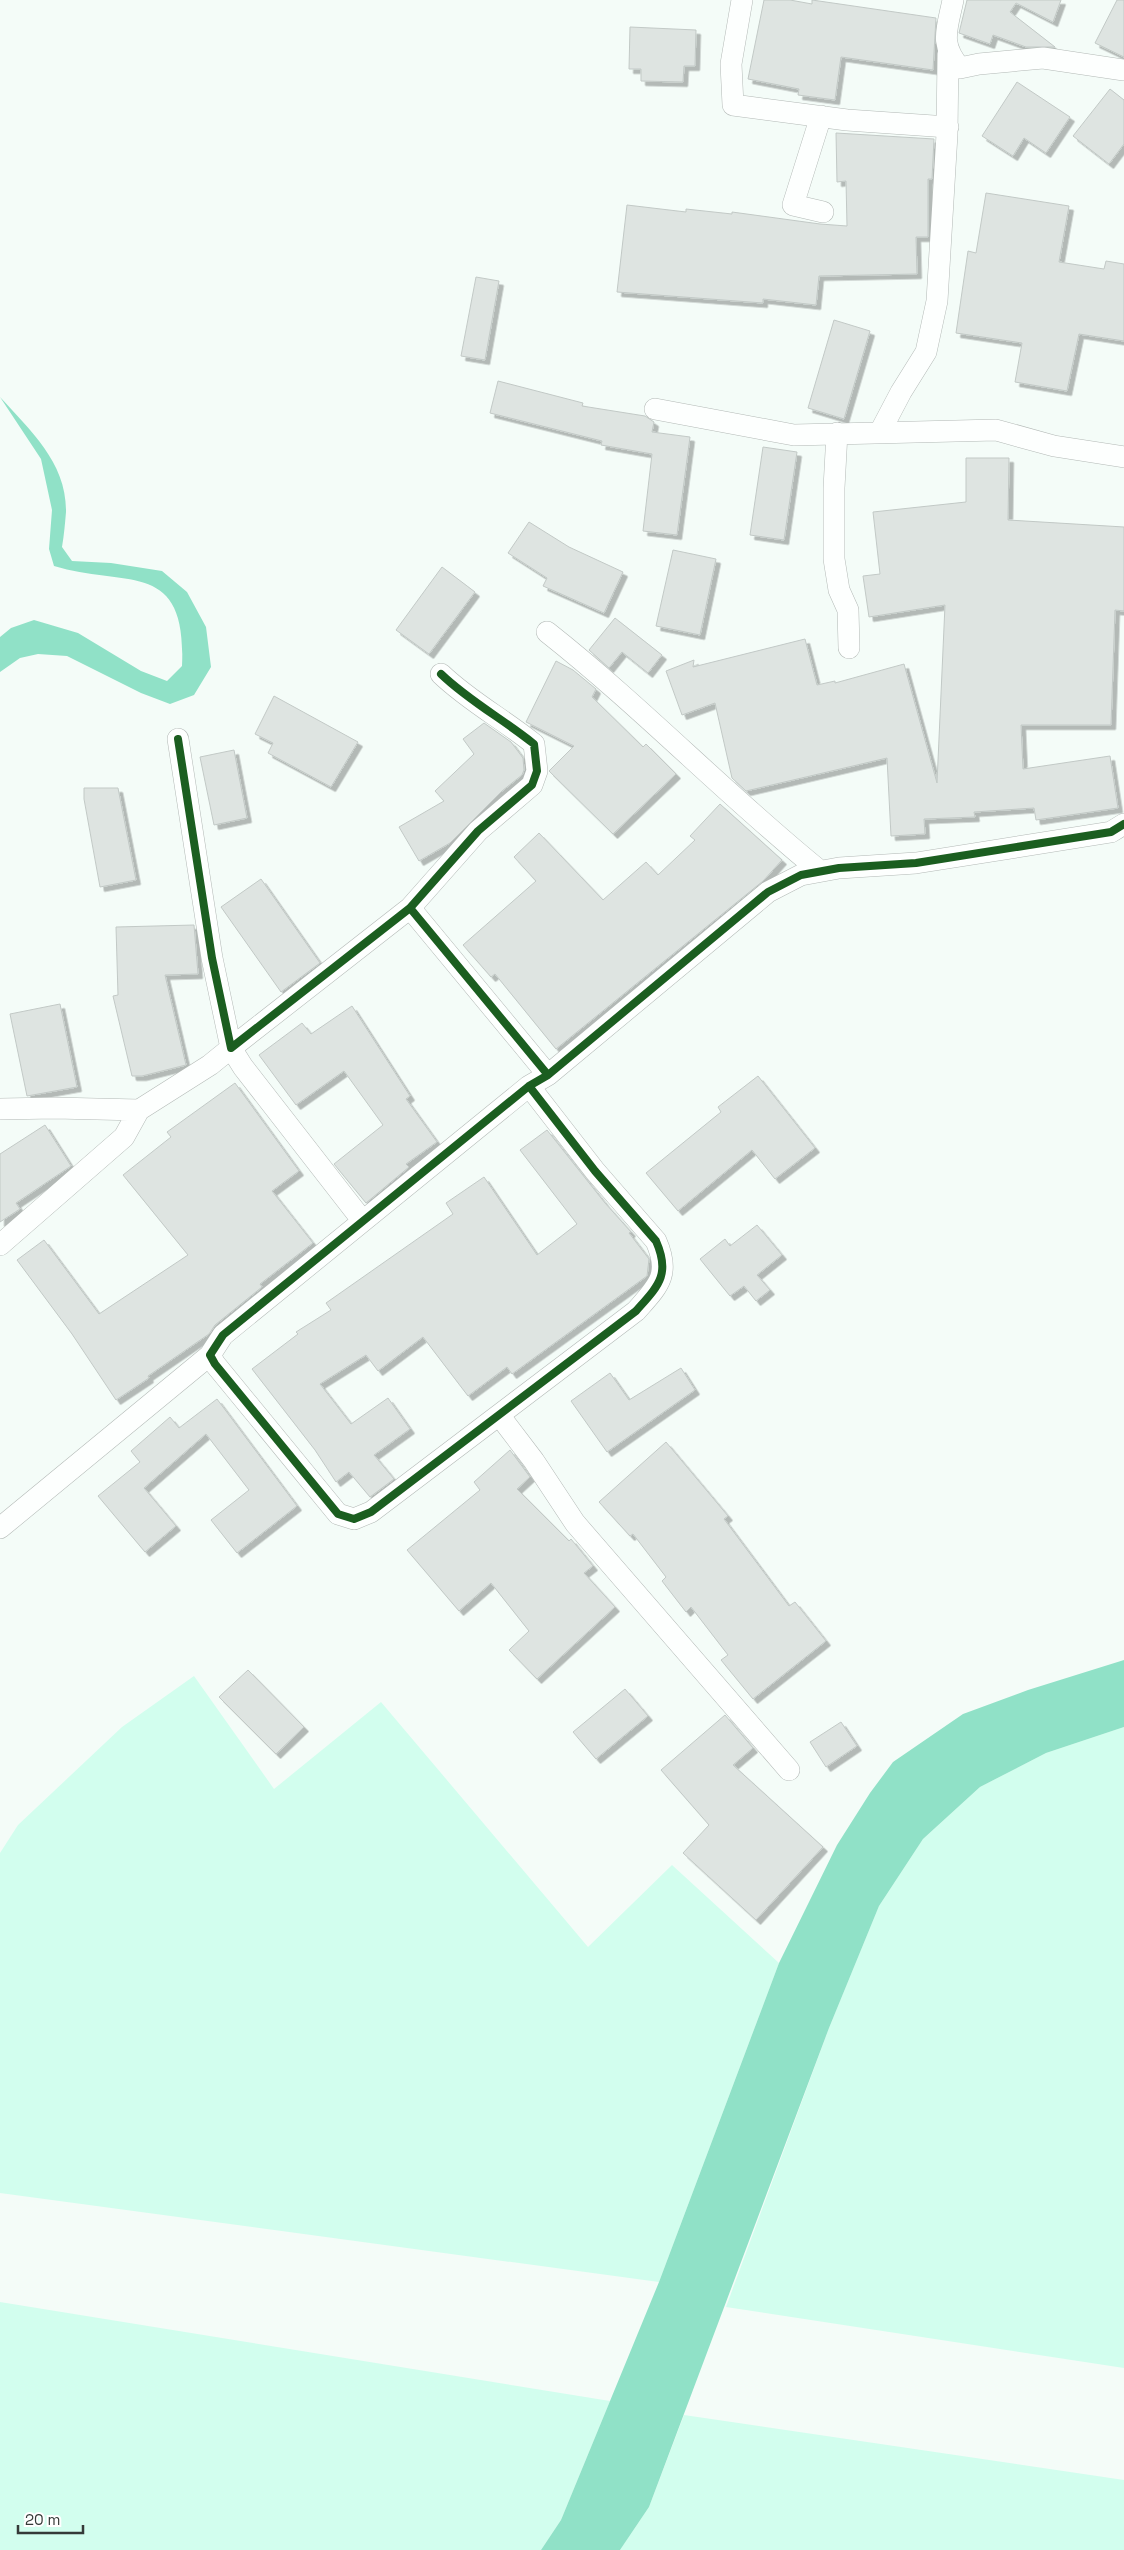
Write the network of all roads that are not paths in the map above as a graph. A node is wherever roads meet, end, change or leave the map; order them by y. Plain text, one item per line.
1 (742, 0) edge
2 (953, 0) edge
3 (948, 54) junction
4 (1124, 70) edge
5 (821, 116) junction
6 (948, 127) junction
7 (823, 212) dead end
8 (655, 410) dead end
9 (880, 432) junction
10 (838, 433) junction
11 (1124, 457) edge
12 (547, 632) dead end
13 (849, 648) dead end
14 (441, 674) dead end
15 (178, 739) dead end
16 (1124, 824) edge
17 (820, 872) junction
18 (410, 908) junction
19 (231, 1048) junction
20 (548, 1075) junction
21 (529, 1086) junction
22 (0, 1109) edge
23 (138, 1110) junction
24 (362, 1220) junction
25 (0, 1244) edge
26 (210, 1355) junction
27 (499, 1415) junction
28 (0, 1528) edge
29 (789, 1770) dead end

1 - 5 street
2 - 3 street
3 - 4 street
3 - 6 street
5 - 6 street
5 - 7 street
6 - 9 street
8 - 10 street
9 - 10 street
9 - 11 street
10 - 13 street
12 - 17 street
14 - 18 street
15 - 19 street
16 - 17 street
17 - 20 street
18 - 19 street
18 - 20 street
19 - 23 street
19 - 24 street
20 - 21 street
21 - 24 street
21 - 27 street
22 - 23 street
23 - 25 street
24 - 26 street
26 - 27 street
26 - 28 street
27 - 29 street

